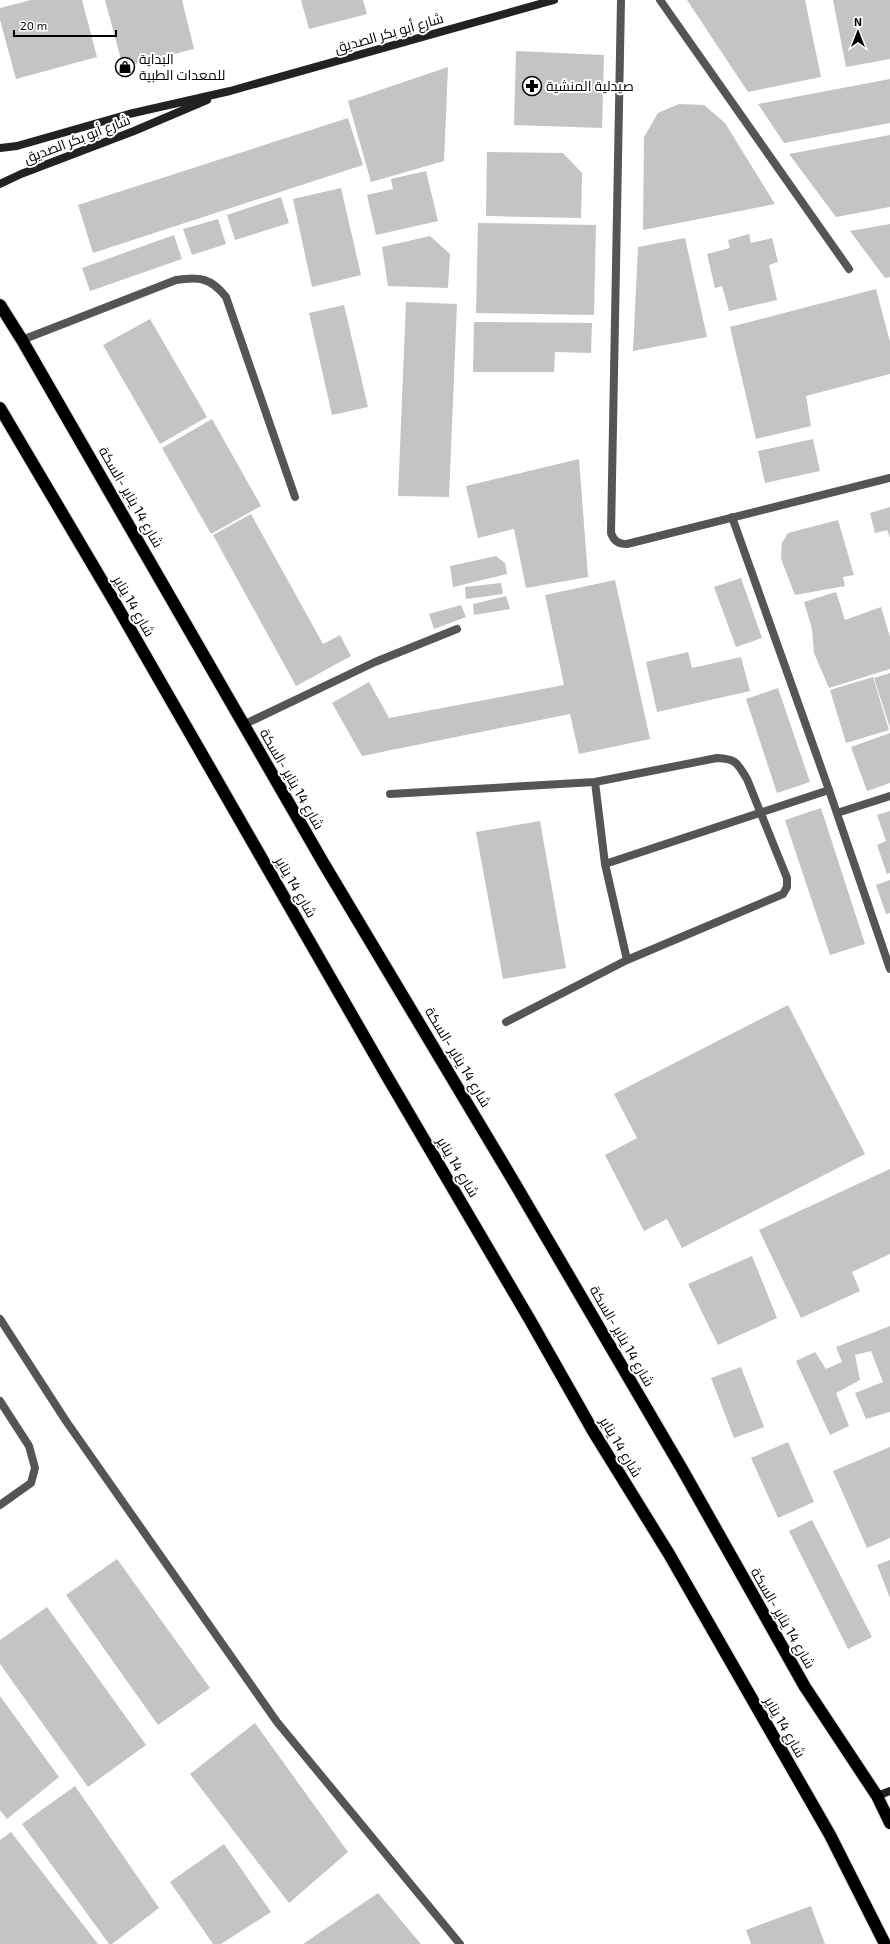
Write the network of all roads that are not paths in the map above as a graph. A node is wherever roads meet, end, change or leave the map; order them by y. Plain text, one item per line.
1 (554, 0) edge
2 (621, 0) edge
3 (660, 0) edge
4 (230, 91) junction
5 (0, 148) edge
6 (0, 184) edge
7 (849, 269) dead end
8 (0, 305) edge
9 (22, 340) junction
10 (0, 408) edge
11 (890, 478) edge
12 (295, 497) dead end
13 (732, 518) junction
14 (457, 630) dead end
15 (243, 725) junction
16 (595, 782) junction
17 (829, 790) junction
18 (390, 794) dead end
19 (890, 796) edge
20 (761, 813) junction
21 (837, 813) junction
22 (605, 864) junction
23 (626, 960) junction
24 (890, 969) edge
25 (506, 1022) dead end
26 (0, 1319) edge
27 (0, 1401) edge
28 (0, 1505) edge
29 (890, 1791) edge
30 (877, 1796) junction
31 (890, 1823) edge
32 (460, 1944) edge
33 (885, 1944) edge

1 - 4 street, شارع أبو بكر الصديق
2 - 13 street
3 - 7 street
4 - 5 street, شارع أبو بكر الصديق
4 - 6 street, شارع أبو بكر الصديق
8 - 9 highway, شارع 14 يناير -السكة
9 - 12 street
9 - 15 highway, شارع 14 يناير -السكة
10 - 33 highway, شارع 14 يناير
11 - 13 street
13 - 17 street
14 - 15 street
15 - 30 highway, شارع 14 يناير -السكة
16 - 18 street
16 - 20 street
16 - 22 street
17 - 20 street
17 - 21 street
19 - 21 street
20 - 22 street
20 - 23 street
21 - 24 street
22 - 23 street
23 - 25 street
26 - 32 street
27 - 28 street
29 - 30 street
30 - 31 highway, شارع 14 يناير -السكة

